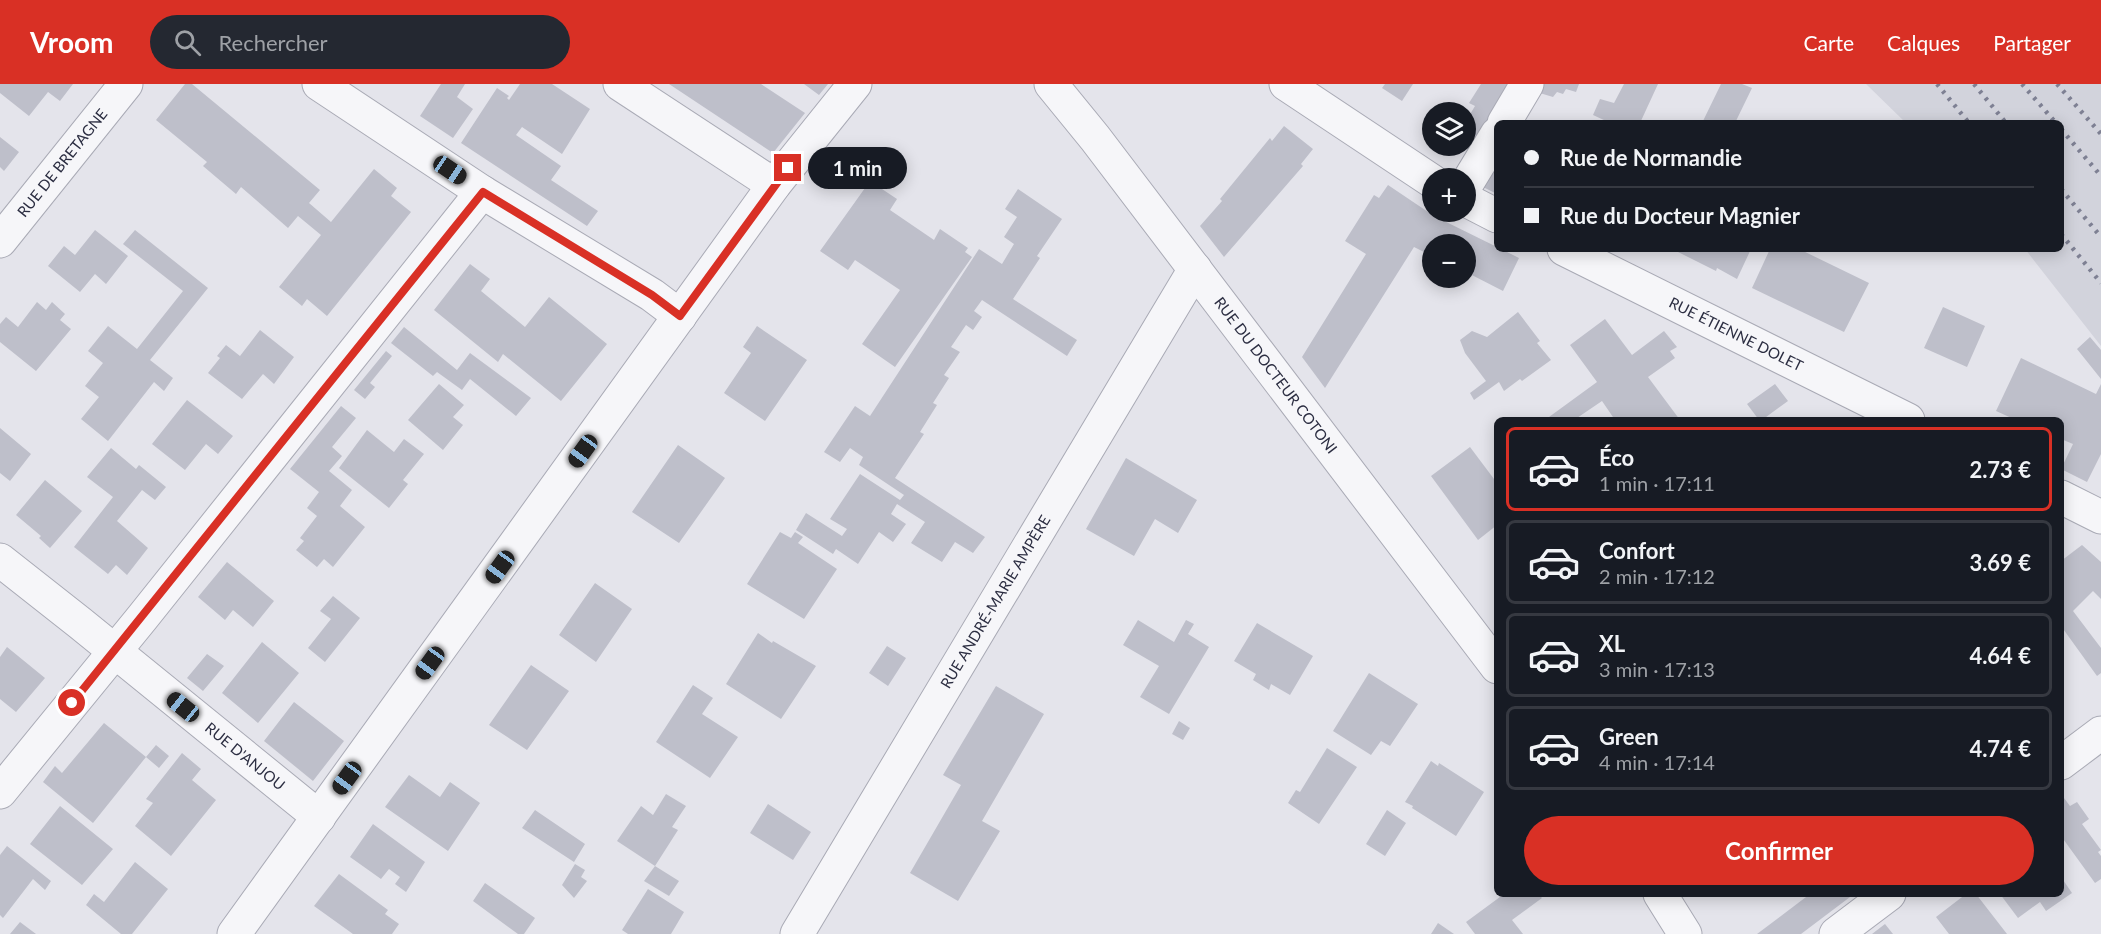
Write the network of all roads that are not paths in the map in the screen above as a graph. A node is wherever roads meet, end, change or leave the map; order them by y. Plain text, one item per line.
1 (126, 84) edge
2 (319, 84) edge
3 (620, 84) edge
4 (855, 84) edge
5 (1051, 84) edge
6 (1286, 84) edge
7 (1527, 84) edge
8 (1506, 120) edge
9 (1494, 139) edge
10 (1476, 169) edge
11 (1422, 174) edge
12 (774, 185) junction
13 (483, 192) junction
14 (1476, 205) edge
15 (1494, 214) edge
16 (0, 241) edge
17 (1570, 252) edge
18 (1195, 269) junction
19 (680, 316) junction
20 (1902, 417) edge
21 (2064, 498) edge
22 (2101, 517) edge
23 (0, 560) edge
24 (114, 651) junction
25 (1494, 663) edge
26 (2101, 733) edge
27 (2064, 761) edge
28 (0, 792) edge
29 (319, 817) junction
30 (1662, 897) edge
31 (1885, 897) edge
32 (234, 934) edge
33 (797, 934) edge
34 (1685, 934) edge
35 (1836, 934) edge

1 - 16 street, RUE DE BRETAGNE
2 - 13 street
3 - 12 street
4 - 12 street
5 - 18 street, RUE DU DOCTEUR COTONI
6 - 11 street
7 - 8 street
9 - 10 street
12 - 19 street
13 - 19 street
13 - 24 street
14 - 15 street
17 - 20 street, RUE ÉTIENNE DOLET
18 - 25 street, RUE DU DOCTEUR COTONI
18 - 33 street, RUE ANDRÉ-MARIE AMPÈRE
19 - 29 street
21 - 22 street
23 - 24 street, RUE D'ANJOU
24 - 28 street
24 - 29 street, RUE D'ANJOU
26 - 27 street
29 - 32 street
30 - 34 street
31 - 35 street

